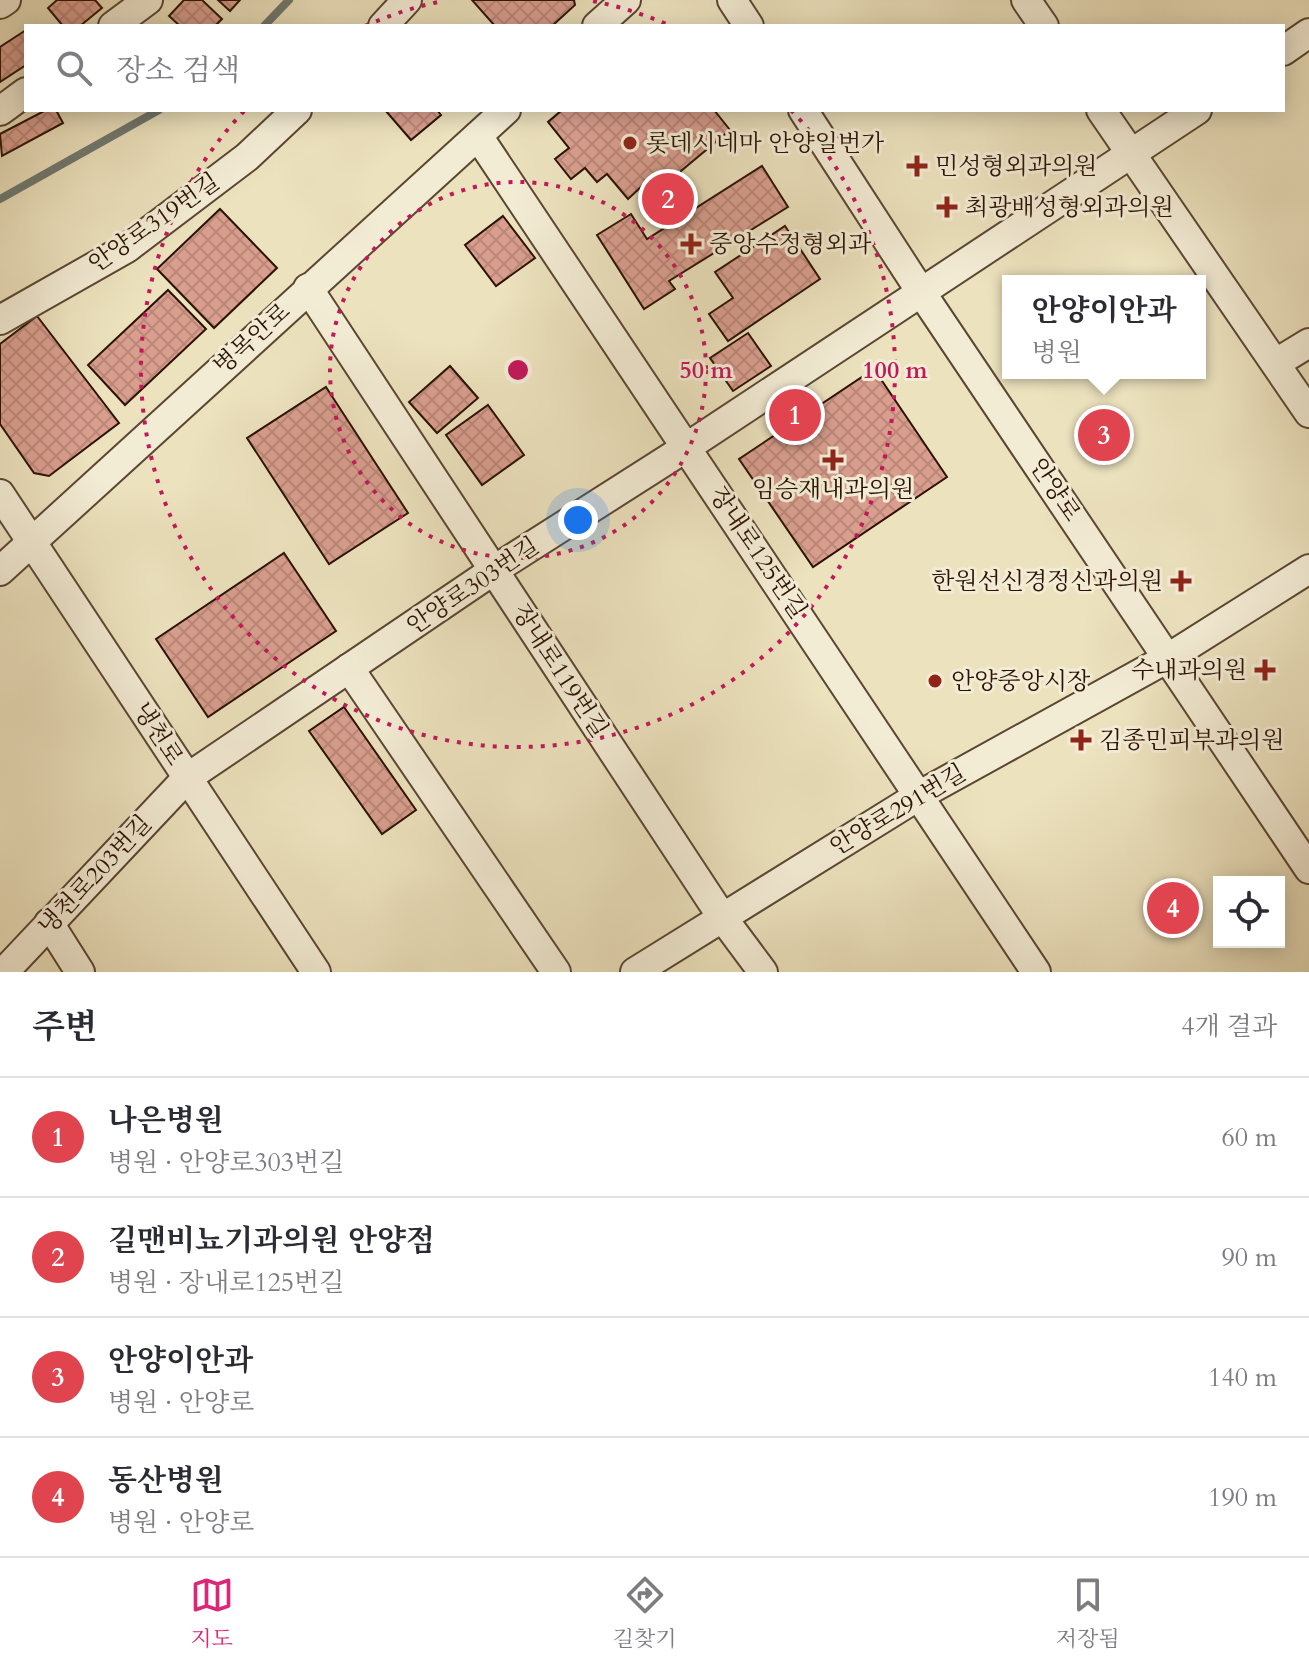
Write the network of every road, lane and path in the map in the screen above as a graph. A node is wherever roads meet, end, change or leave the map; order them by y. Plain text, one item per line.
1 (6, 0) edge
2 (148, 0) edge
3 (407, 0) edge
4 (626, 0) edge
5 (732, 0) edge
6 (1026, 0) edge
7 (0, 4) edge
8 (116, 24) edge
9 (385, 24) edge
10 (599, 24) edge
11 (748, 24) edge
12 (1043, 24) edge
13 (1309, 33) edge
14 (1285, 50) edge
15 (24, 93) edge
16 (0, 111) edge
17 (295, 112) edge
18 (504, 112) edge
19 (804, 112) edge
20 (1102, 112) edge
21 (1194, 112) edge
22 (478, 136) junction
23 (1131, 155) junction
24 (308, 288) junction
25 (921, 292) junction
26 (0, 320) edge
27 (1309, 343) edge
28 (1276, 363) junction
29 (1309, 413) edge
30 (687, 447) junction
31 (0, 494) edge
32 (31, 540) junction
33 (1309, 569) edge
34 (494, 570) junction
35 (0, 571) edge
36 (1168, 658) junction
37 (349, 668) junction
38 (187, 778) junction
39 (920, 795) junction
40 (1309, 869) edge
41 (722, 917) junction
42 (49, 923) junction
43 (4, 972) edge
44 (80, 972) edge
45 (316, 972) edge
46 (556, 972) edge
47 (635, 972) edge
48 (763, 972) edge
49 (1036, 972) edge

1 - 7 street
2 - 8 street
3 - 9 street
4 - 10 street
5 - 11 street
6 - 12 street
13 - 14 street
15 - 16 street
17 - 26 street, 안양로319번길
18 - 22 street, 병목안로
19 - 25 street, 안양로
20 - 23 street
21 - 23 street, 안양로303번길
22 - 24 street, 병목안로
22 - 30 street, 장내로125번길
23 - 25 street, 안양로303번길
23 - 28 street
24 - 32 street, 병목안로
24 - 34 street, 장내로119번길
25 - 30 street, 안양로303번길
25 - 36 street, 안양로
27 - 28 street
28 - 29 street
30 - 34 street, 안양로303번길
30 - 39 street, 장내로125번길
31 - 32 street, 냉천로
32 - 35 street, 병목안로
32 - 38 street, 냉천로
33 - 36 street, 안양로291번길
34 - 37 street, 안양로303번길
34 - 41 street, 장내로119번길
36 - 39 street, 안양로291번길
36 - 40 street, 안양로
37 - 38 street, 안양로303번길
37 - 46 street
38 - 42 street, 냉천로203번길
38 - 45 street, 냉천로
39 - 41 street, 안양로291번길
39 - 49 street, 장내로125번길
41 - 47 street, 안양로291번길
41 - 48 street, 장내로119번길
42 - 43 street, 냉천로203번길
42 - 44 street

